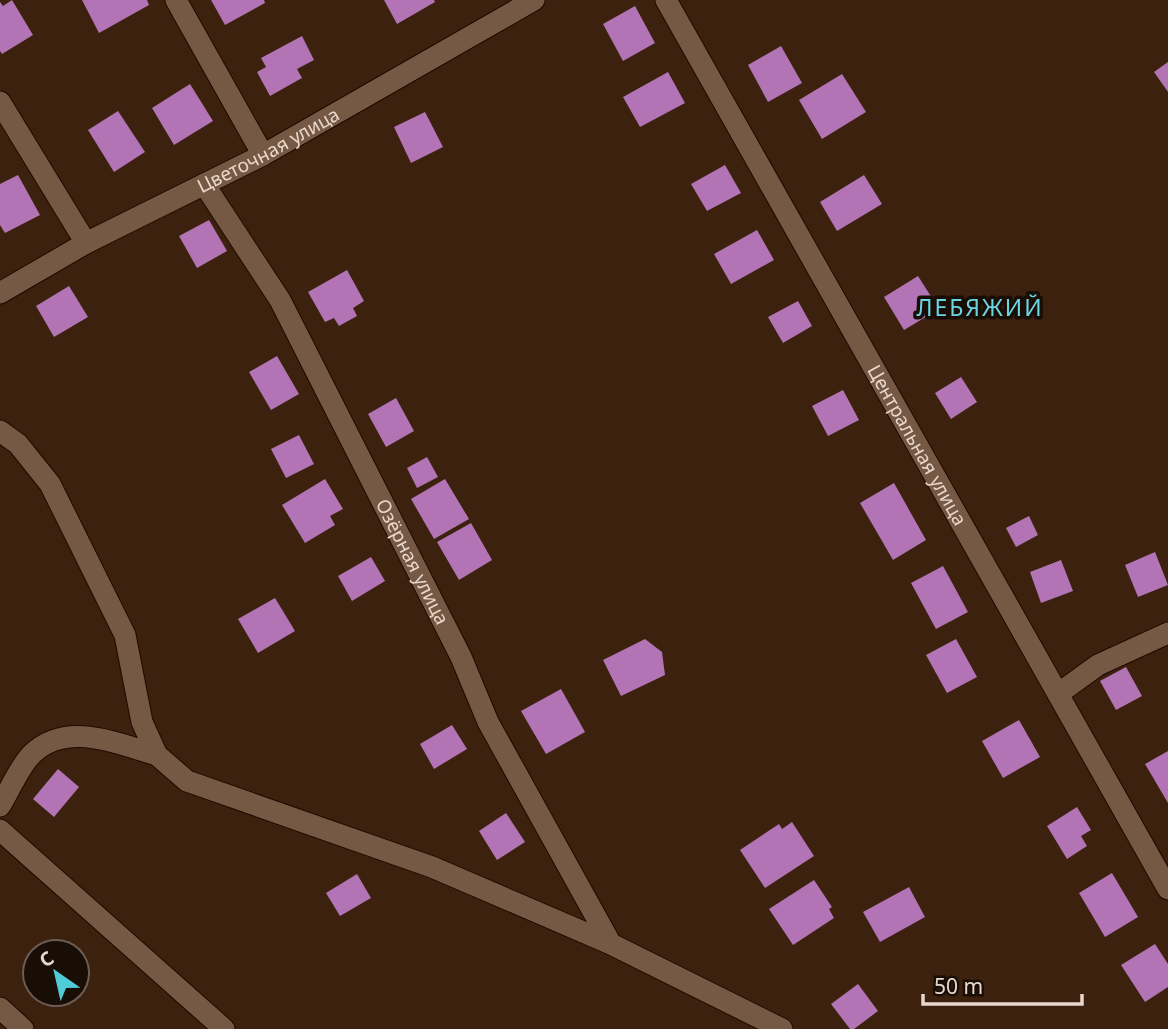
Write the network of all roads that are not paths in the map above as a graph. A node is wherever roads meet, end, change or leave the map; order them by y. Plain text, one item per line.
1 (176, 0) edge
2 (534, 0) edge
3 (666, 0) edge
4 (0, 102) edge
5 (263, 155) junction
6 (204, 184) junction
7 (86, 243) junction
8 (0, 293) edge
9 (0, 431) edge
10 (1168, 633) edge
11 (1058, 694) junction
12 (157, 755) junction
13 (0, 806) edge
14 (0, 830) edge
15 (1168, 890) edge
16 (611, 944) junction
17 (0, 1008) edge
18 (770, 1027) edge
19 (23, 1029) edge
20 (224, 1029) edge

1 - 5 street
2 - 5 street, Цветочная улица
3 - 11 street, Центральная улица
4 - 7 street
5 - 6 street, Цветочная улица
6 - 7 street, Цветочная улица
6 - 16 street, Озёрная улица
7 - 8 street, Цветочная улица
9 - 12 street
10 - 11 street
11 - 15 street, Центральная улица
12 - 13 street
12 - 16 street
14 - 20 street
16 - 18 street
17 - 19 street

